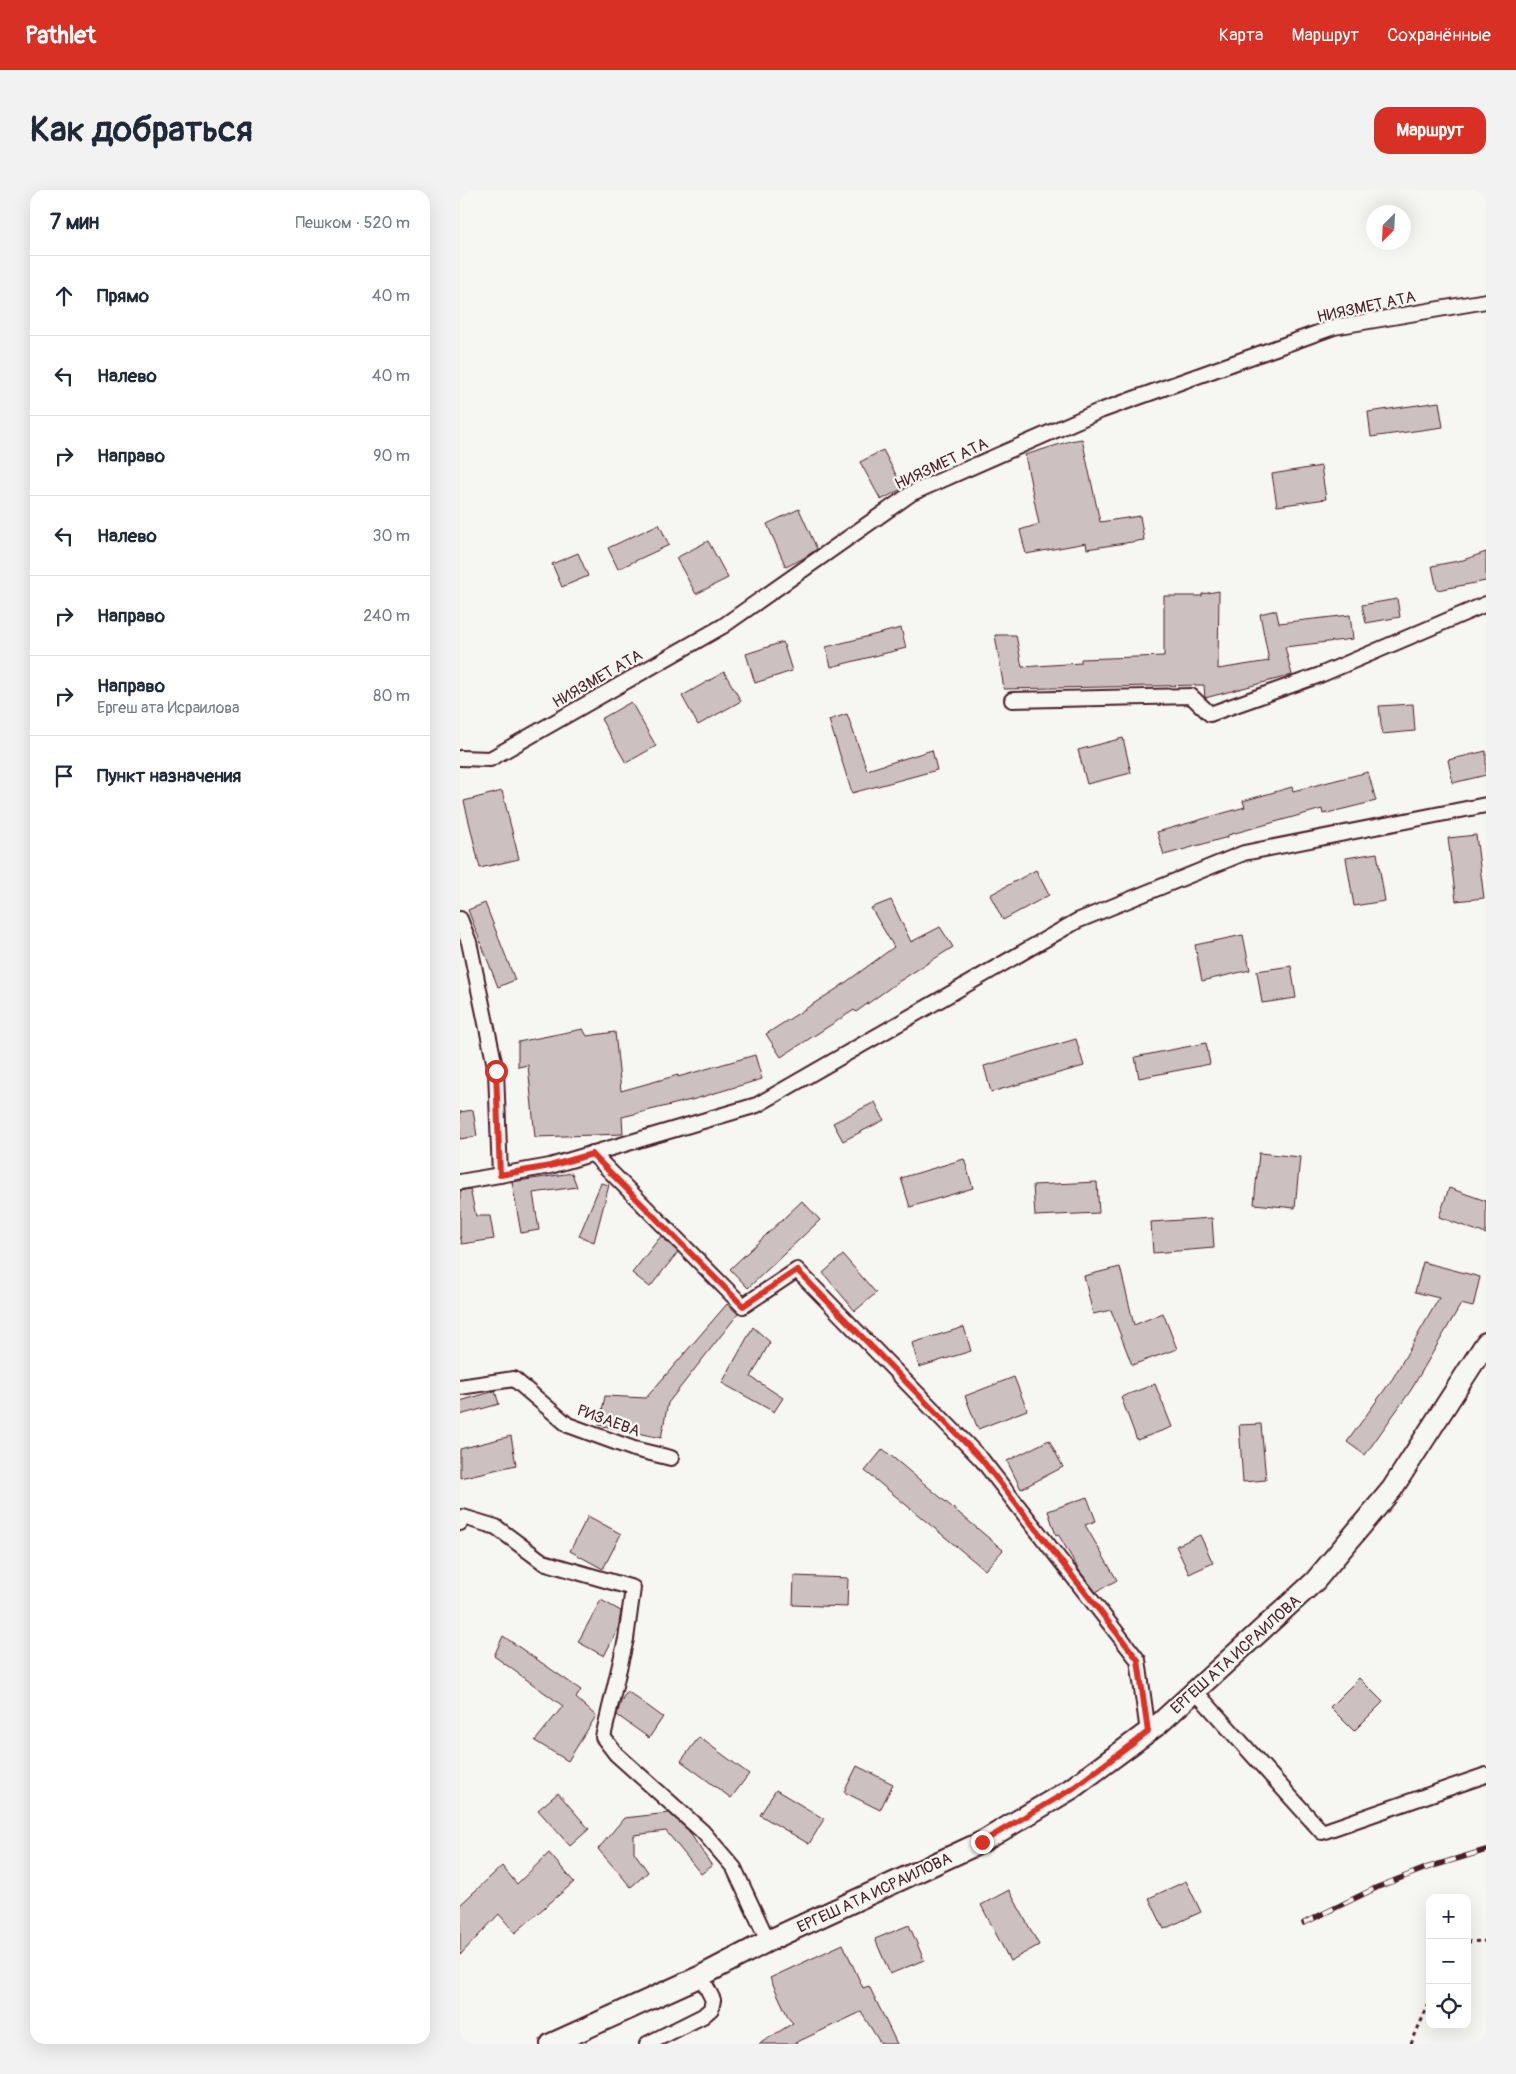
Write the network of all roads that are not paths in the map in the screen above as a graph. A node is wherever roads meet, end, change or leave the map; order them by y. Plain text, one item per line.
1 (1486, 301) edge
2 (1486, 604) edge
3 (1012, 700) dead end
4 (460, 758) edge
5 (1486, 805) edge
6 (460, 919) edge
7 (592, 1154) junction
8 (500, 1175) junction
9 (460, 1182) edge
10 (1486, 1343) edge
11 (460, 1387) edge
12 (672, 1458) dead end
13 (460, 1522) edge
14 (1195, 1691) junction
15 (1148, 1732) junction
16 (1486, 1775) edge
17 (768, 1941) junction
18 (701, 1976) junction
19 (551, 2044) edge
20 (647, 2044) edge

1 - 4 street, НИЯЗМЕТ АТА
2 - 3 street
5 - 7 street
6 - 8 street
7 - 8 street
7 - 15 street
8 - 9 street
10 - 14 main road, ЕРГЕШ АТА ИСРАИЛОВА
11 - 12 street, РИЗАЕВА
13 - 17 street
14 - 15 main road, ЕРГЕШ АТА ИСРАИЛОВА
14 - 16 street
15 - 17 main road, ЕРГЕШ АТА ИСРАИЛОВА
17 - 18 main road, ЕРГЕШ АТА ИСРАИЛОВА
18 - 19 main road, ЕРГЕШ АТА ИСРАИЛОВА
18 - 20 street

